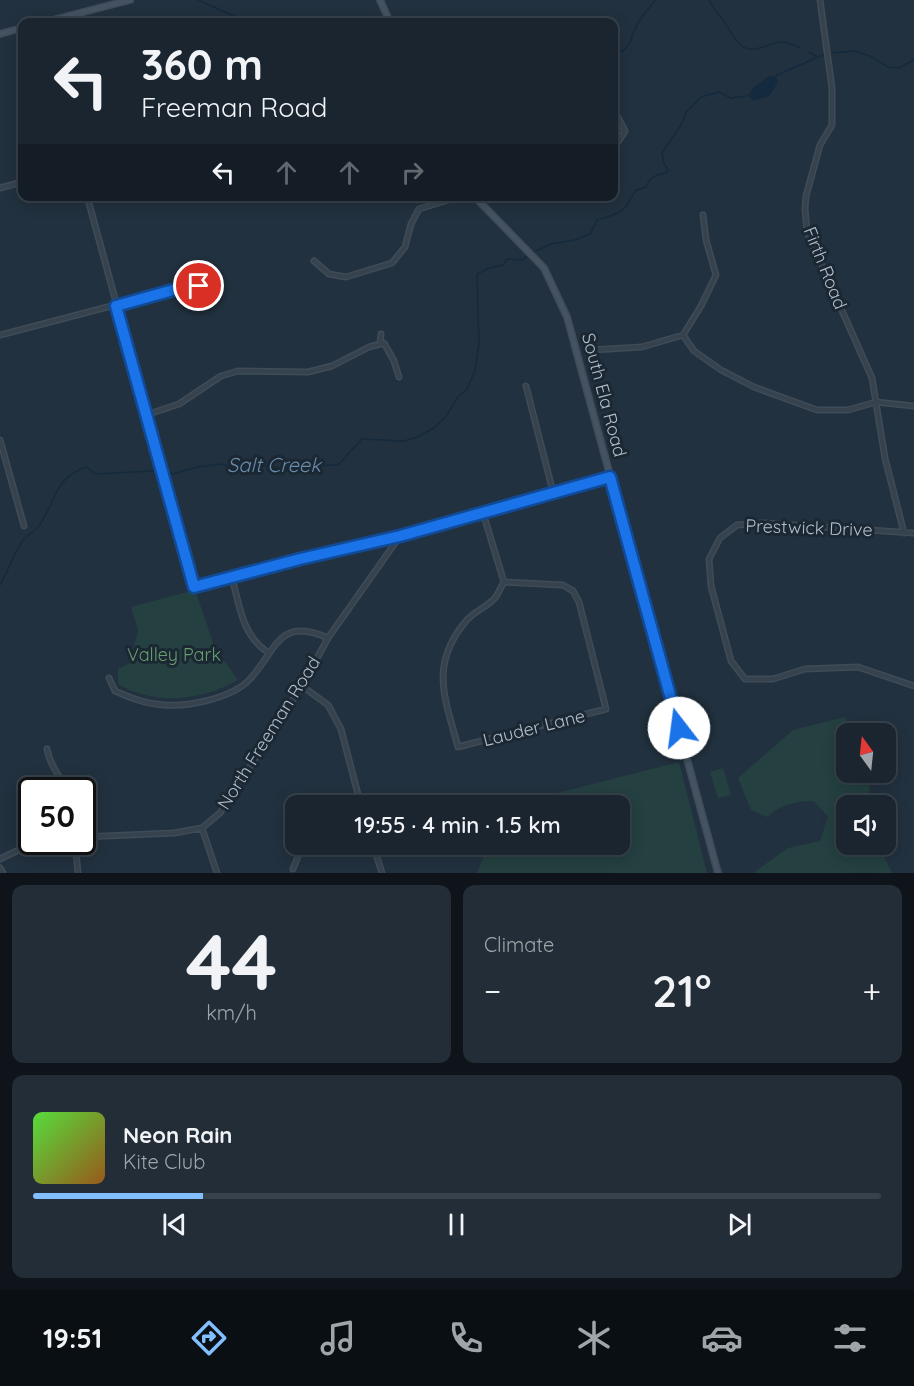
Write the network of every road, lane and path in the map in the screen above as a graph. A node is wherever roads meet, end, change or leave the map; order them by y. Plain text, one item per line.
1 (130, 0) edge
2 (380, 0) edge
3 (820, 0) edge
4 (60, 18) edge
5 (388, 18) edge
6 (18, 29) edge
7 (0, 34) edge
8 (618, 118) edge
9 (618, 142) edge
10 (18, 183) edge
11 (0, 188) edge
12 (88, 201) edge
13 (445, 201) edge
14 (479, 201) edge
15 (703, 215) dead end
16 (314, 261) dead end
17 (204, 302) dead end
18 (116, 306) junction
19 (381, 334) dead end
20 (0, 335) edge
21 (683, 335) junction
22 (380, 344) junction
23 (592, 350) dead end
24 (399, 377) dead end
25 (526, 386) dead end
26 (876, 402) junction
27 (914, 406) edge
28 (146, 415) junction
29 (0, 440) edge
30 (610, 477) junction
31 (554, 492) junction
32 (483, 513) junction
33 (24, 526) dead end
34 (904, 532) junction
35 (914, 533) edge
36 (400, 536) junction
37 (232, 578) junction
38 (504, 582) junction
39 (327, 638) junction
40 (269, 653) junction
41 (109, 678) dead end
42 (302, 686) junction
43 (914, 686) edge
44 (47, 749) dead end
45 (60, 777) edge
46 (358, 795) edge
47 (202, 828) junction
48 (96, 836) edge
49 (18, 850) edge
50 (76, 855) edge
51 (299, 855) edge
52 (376, 855) edge
53 (0, 858) edge
54 (0, 868) edge
55 (293, 869) dead end
56 (3, 873) edge
57 (78, 873) edge
58 (217, 873) edge
59 (382, 873) edge
60 (718, 873) edge

1 - 4 main road
2 - 5 main road
3 - 26 street, Firth Road
6 - 7 main road
8 - 9 street
10 - 11 street
12 - 18 street
13 - 16 street
14 - 30 main road, South Ela Road
15 - 21 street
17 - 18 street
18 - 20 street
18 - 28 street
19 - 22 street
21 - 23 street
21 - 26 street
22 - 24 street
22 - 28 street
25 - 31 street
26 - 27 street
26 - 34 street, Firth Road
28 - 37 street
29 - 33 street
30 - 31 street
30 - 60 main road, South Ela Road
31 - 32 street
32 - 36 street
32 - 38 street
34 - 35 street
34 - 43 street, Prestwick Drive
36 - 37 street
36 - 39 street, North Freeman Road
37 - 40 street
38 - 38 street, Lauder Lane
39 - 40 street
39 - 42 street, North Freeman Road
40 - 41 street
42 - 46 street
42 - 47 street, North Freeman Road
44 - 45 street
47 - 48 street
47 - 58 street
49 - 53 street
50 - 57 street
51 - 55 street
52 - 59 street
54 - 56 street

